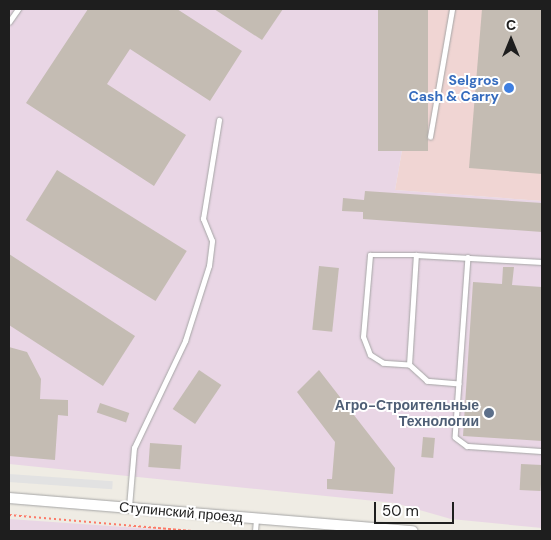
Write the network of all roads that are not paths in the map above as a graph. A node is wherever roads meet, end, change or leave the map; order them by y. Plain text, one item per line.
1 (18, 9) edge
2 (452, 9) edge
3 (9, 22) edge
4 (219, 120) dead end
5 (430, 137) dead end
6 (416, 255) junction
7 (468, 257) junction
8 (542, 262) edge
9 (409, 365) junction
10 (459, 384) junction
11 (542, 451) edge
12 (9, 498) edge
13 (129, 508) junction
14 (256, 518) junction
15 (255, 531) edge
16 (413, 531) edge

1 - 3 lane
2 - 5 lane
4 - 13 lane
6 - 7 lane
6 - 9 lane
6 - 9 lane
7 - 8 lane
7 - 10 lane
9 - 10 lane
10 - 11 lane
12 - 13 street, Ступинский проезд
13 - 14 street, Ступинский проезд
14 - 15 lane
14 - 16 street, Ступинский проезд

